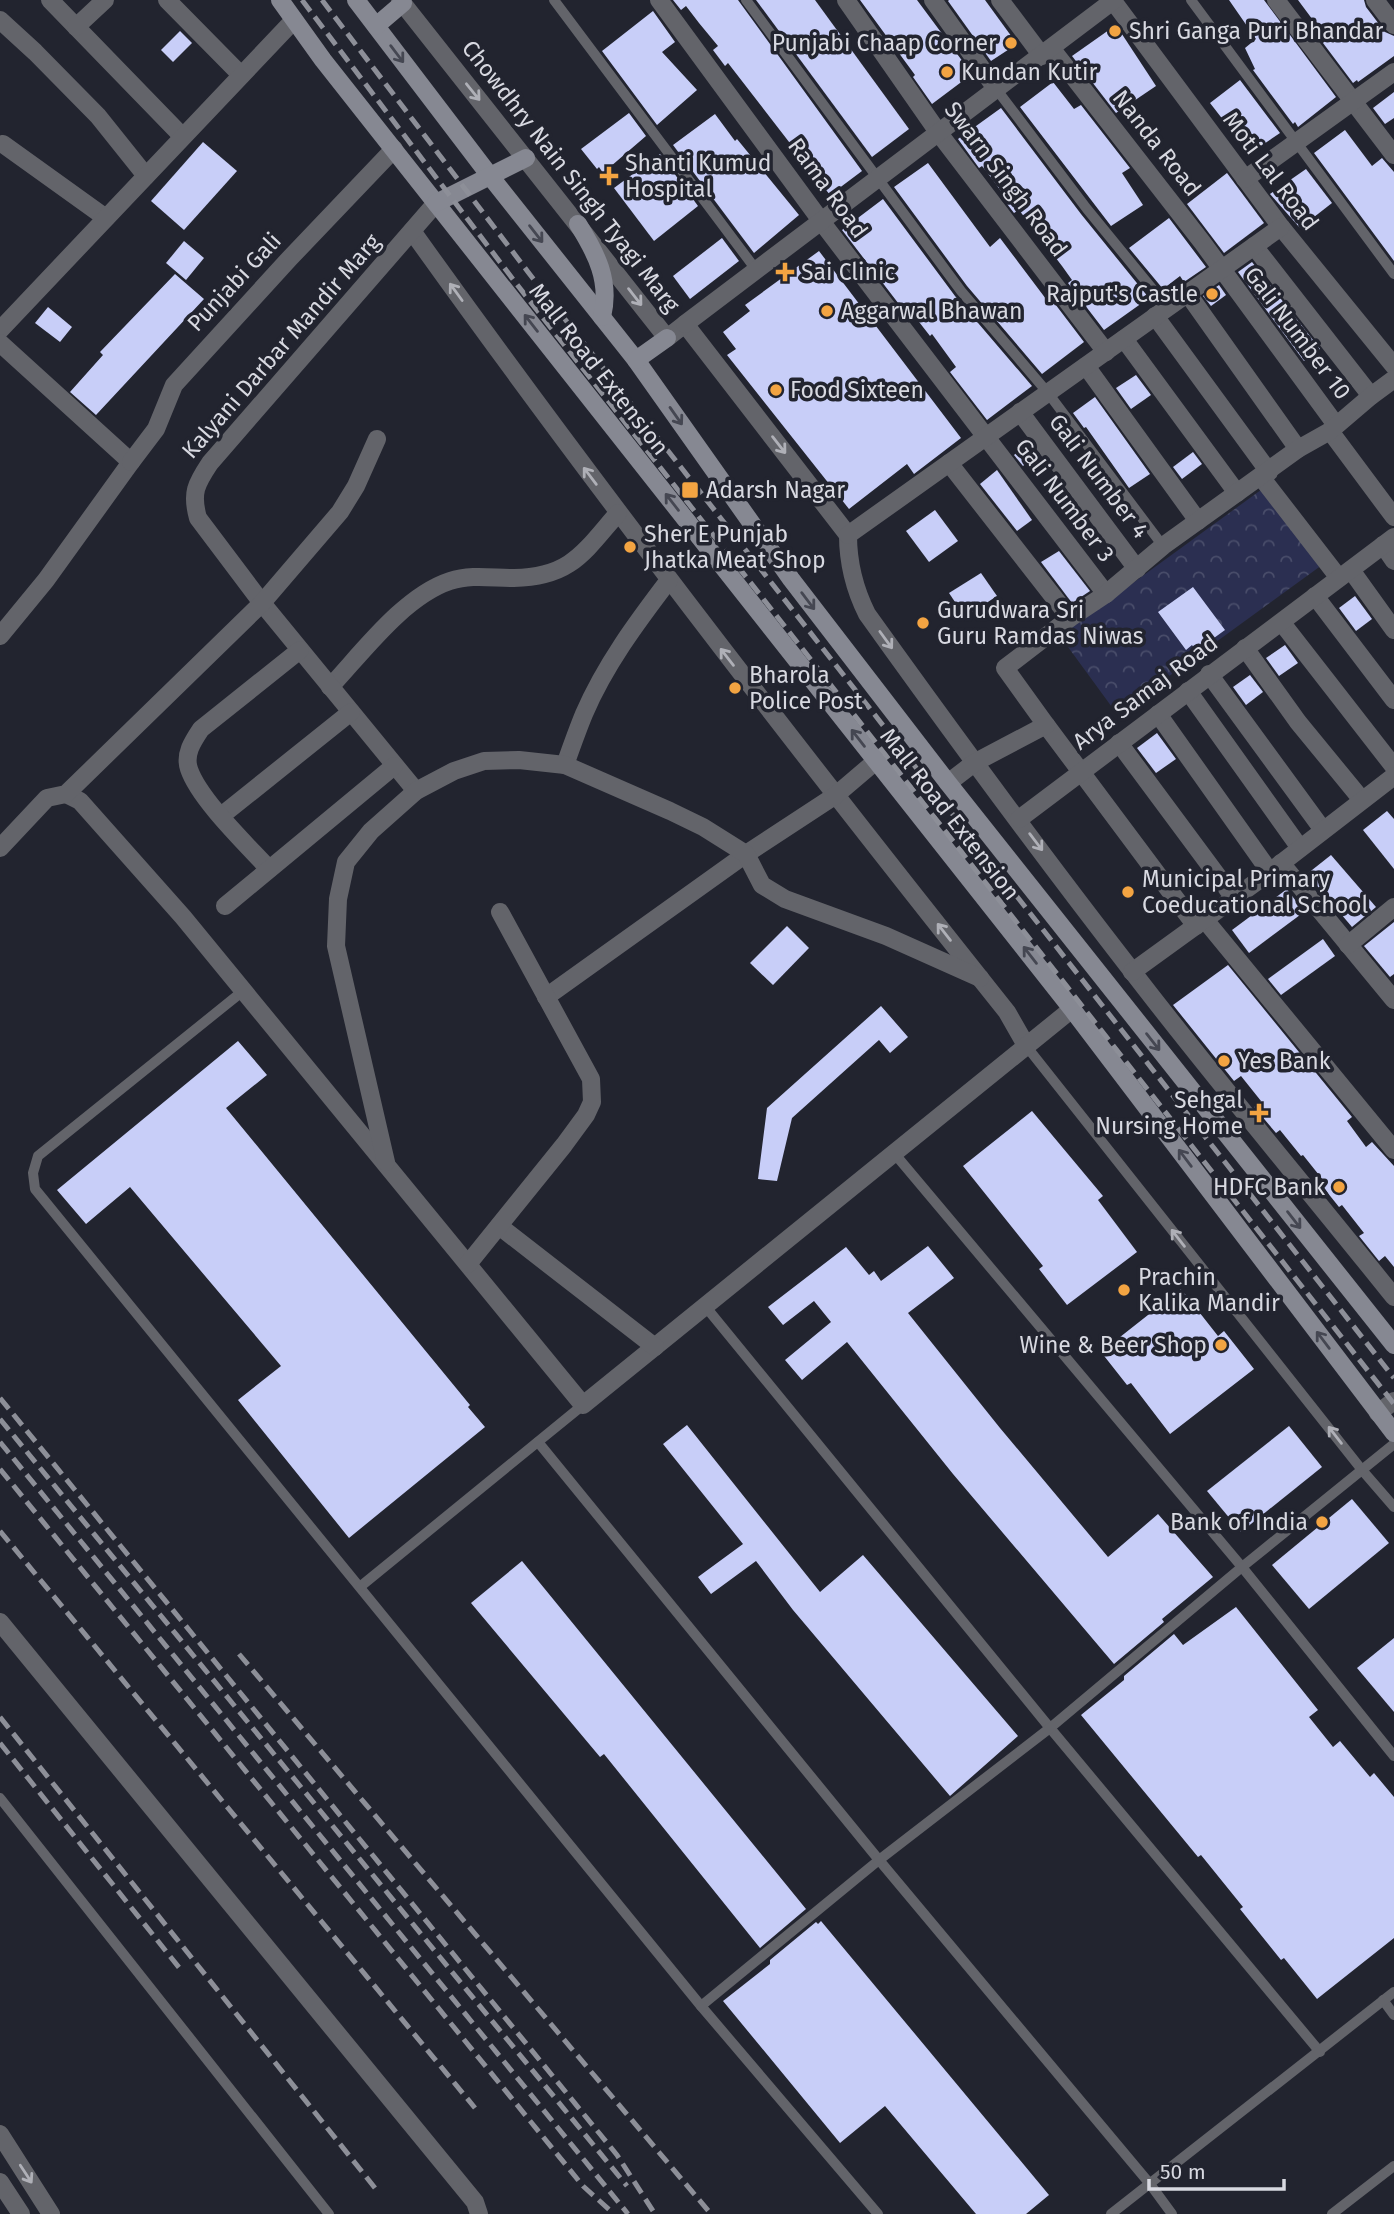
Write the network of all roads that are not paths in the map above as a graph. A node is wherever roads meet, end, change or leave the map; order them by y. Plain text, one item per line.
1 (50, 0) edge
2 (105, 0) edge
3 (167, 0) edge
4 (279, 0) edge
5 (356, 0) edge
6 (554, 0) edge
7 (659, 0) edge
8 (746, 0) edge
9 (846, 0) edge
10 (933, 0) edge
11 (1000, 0) edge
12 (1191, 0) edge
13 (1276, 0) edge
14 (1375, 0) edge
15 (1114, 1) edge
16 (402, 2) edge
17 (294, 20) junction
18 (2, 24) edge
19 (1394, 25) edge
20 (376, 26) junction
21 (76, 27) junction
22 (1047, 52) junction
23 (1394, 72) edge
24 (241, 75) junction
25 (997, 90) junction
26 (1352, 100) junction
27 (938, 132) junction
28 (182, 136) junction
29 (1296, 143) junction
30 (3, 144) dead end
31 (394, 149) junction
32 (1394, 155) edge
33 (526, 158) junction
34 (146, 176) junction
35 (490, 176) junction
36 (876, 178) junction
37 (1245, 179) junction
38 (436, 203) junction
39 (107, 218) junction
40 (821, 221) junction
41 (578, 224) junction
42 (1281, 227) junction
43 (412, 231) junction
44 (1254, 246) junction
45 (1221, 270) junction
46 (757, 271) junction
47 (1394, 274) edge
48 (1188, 293) junction
49 (1162, 312) junction
50 (602, 317) junction
51 (685, 324) junction
52 (0, 330) edge
53 (667, 338) junction
54 (1124, 339) junction
55 (0, 343) edge
56 (1106, 352) junction
57 (636, 360) junction
58 (1086, 366) junction
59 (1394, 366) edge
60 (1394, 379) edge
61 (1048, 393) junction
62 (1371, 396) junction
63 (1020, 412) junction
64 (1333, 428) junction
65 (986, 437) junction
66 (377, 439) dead end
67 (1298, 449) junction
68 (131, 462) junction
69 (949, 463) junction
70 (1265, 475) junction
71 (1237, 493) junction
72 (618, 513) junction
73 (1394, 517) edge
74 (1198, 521) junction
75 (848, 535) junction
76 (1389, 541) edge
77 (1163, 546) junction
78 (1394, 561) edge
79 (1137, 569) junction
80 (1345, 574) junction
81 (669, 580) junction
82 (1106, 594) junction
83 (1315, 596) junction
84 (262, 603) junction
85 (1070, 618) junction
86 (1282, 622) junction
87 (1394, 630) edge
88 (0, 636) edge
89 (1245, 648) junction
90 (299, 650) junction
91 (1209, 674) junction
92 (330, 687) junction
93 (1188, 691) junction
94 (1394, 700) edge
95 (351, 712) junction
96 (1158, 714) junction
97 (1046, 724) junction
98 (1119, 743) junction
99 (876, 761) junction
100 (974, 763) junction
101 (565, 765) junction
102 (394, 766) junction
103 (1394, 767) edge
104 (1080, 771) junction
105 (1394, 776) edge
106 (948, 783) junction
107 (416, 792) junction
108 (66, 794) junction
109 (836, 795) junction
110 (1362, 800) junction
111 (221, 816) junction
112 (1019, 819) junction
113 (1323, 830) junction
114 (0, 848) edge
115 (1300, 848) junction
116 (746, 854) junction
117 (1275, 867) junction
118 (269, 869) junction
119 (1234, 898) junction
120 (225, 906) dead end
121 (1394, 907) edge
122 (500, 912) dead end
123 (1200, 923) junction
124 (1348, 945) junction
125 (1132, 972) junction
126 (980, 978) junction
127 (243, 991) junction
128 (546, 997) junction
129 (1394, 1000) edge
130 (1072, 1009) junction
131 (1027, 1047) junction
132 (1394, 1150) edge
133 (894, 1153) junction
134 (386, 1166) junction
135 (499, 1226) junction
136 (468, 1265) junction
137 (1394, 1297) edge
138 (705, 1306) junction
139 (1394, 1345) edge
140 (655, 1347) junction
141 (1394, 1401) edge
142 (583, 1405) junction
143 (1378, 1413) junction
144 (1394, 1433) edge
145 (538, 1442) junction
146 (1394, 1444) edge
147 (1362, 1470) junction
148 (1394, 1507) edge
149 (1242, 1567) junction
150 (361, 1586) junction
151 (0, 1622) edge
152 (1050, 1728) junction
153 (1394, 1756) edge
154 (0, 1798) edge
155 (879, 1860) junction
156 (1394, 1992) edge
157 (1383, 2000) junction
158 (701, 2006) junction
159 (1394, 2015) edge
160 (1320, 2052) junction
161 (0, 2134) edge
162 (1394, 2166) edge
163 (0, 2182) edge
164 (1150, 2184) junction
165 (20, 2214) edge
166 (51, 2214) edge
167 (329, 2214) edge
168 (479, 2214) edge
169 (878, 2214) edge
170 (1111, 2214) edge
171 (1172, 2214) edge
172 (1332, 2214) edge

1 - 21 street
2 - 21 street
3 - 24 street
4 - 17 main road, Mall Road Extension
5 - 20 main road
6 - 46 lane
7 - 40 street, Rama Road
8 - 36 lane
9 - 27 street, Swarn Singh Road
10 - 25 street
11 - 22 street, Nanda Road
12 - 29 lane
13 - 26 street
14 - 19 street
15 - 22 street
15 - 37 street, Moti Lal Road
16 - 20 main road
16 -> 33 street, Chowdhry Nain Singh Tyagi Marg
17 - 24 street
17 - 31 main road, Mall Road Extension
18 - 34 street
20 -> 35 main road
21 - 28 street
22 - 25 street
22 - 45 street, Nanda Road
23 - 26 street
24 - 28 street
25 - 27 street
25 - 49 lane
26 - 29 street
26 - 32 street
27 - 36 street
27 - 56 street, Swarn Singh Road
28 - 34 street
29 - 37 street
29 - 47 lane
30 - 39 street
31 - 38 main road, Mall Road Extension
31 - 68 street, Punjabi Gali
33 - 35 main road
33 - 41 street, Chowdhry Nain Singh Tyagi Marg
34 - 39 street
35 - 38 main road
35 -> 50 main road
36 - 40 street
36 - 61 lane
37 - 42 street, Moti Lal Road
38 - 43 street, Kalyani Darbar Mandir Marg
99 -> 38 main road, Mall Road Extension
39 - 52 street
40 - 46 street
40 - 65 street, Rama Road
41 - 50 main road
41 -> 53 street, Chowdhry Nain Singh Tyagi Marg
42 - 44 street
42 - 59 street, Moti Lal Road
72 -> 43 street
43 - 84 street, Kalyani Darbar Mandir Marg
44 - 45 street
44 - 62 street
45 - 48 street
45 - 64 street, Gali Number 10
46 - 51 street
48 - 49 street
48 - 67 street
49 - 54 street
49 - 70 street
50 - 57 main road
51 - 53 street, Chowdhry Nain Singh Tyagi Marg
51 -> 75 street, Chowdhry Nain Singh Tyagi Marg
53 - 57 main road
54 - 56 street
54 - 71 street
55 - 68 street
56 - 58 street
57 -> 106 main road
58 - 61 street
58 - 74 street
60 - 62 street, Arya Samaj Road
61 - 63 street
61 - 77 lane
62 - 64 street, Arya Samaj Road
63 - 65 street
63 - 79 street, Gali Number 4
64 - 67 street, Arya Samaj Road
64 - 73 street, Gali Number 10
65 - 69 street
65 - 82 street, Gali Number 3
66 - 84 street
67 - 70 street, Arya Samaj Road
68 - 88 street, Punjabi Gali
69 - 75 street
69 - 85 street
70 - 71 street, Arya Samaj Road
70 - 80 street
71 - 74 street, Arya Samaj Road
72 - 81 street
72 - 92 street
74 - 77 street, Arya Samaj Road
75 -> 100 street
76 - 78 street
76 - 80 street, Arya Samaj Road
77 - 79 street, Arya Samaj Road
79 - 82 street, Arya Samaj Road
80 - 83 street, Arya Samaj Road
80 - 87 street
81 - 101 street
109 -> 81 street
82 - 85 street, Arya Samaj Road
83 - 86 street, Arya Samaj Road
83 - 94 street
84 - 90 street, Kalyani Darbar Mandir Marg
84 - 108 street
85 - 97 street, Arya Samaj Road
86 - 89 street, Arya Samaj Road
86 - 103 street
89 - 91 street, Arya Samaj Road
89 - 110 street
90 - 92 street, Kalyani Darbar Mandir Marg
90 - 111 street
91 - 93 street, Arya Samaj Road
91 - 113 street
92 - 95 street, Kalyani Darbar Mandir Marg
93 - 96 street, Arya Samaj Road
93 - 115 street
95 - 102 street, Kalyani Darbar Mandir Marg
95 - 111 street
96 - 98 street, Arya Samaj Road
96 - 117 street
97 - 100 street
97 - 104 street, Arya Samaj Road
98 - 104 street, Arya Samaj Road
98 - 119 street
99 - 109 street
130 -> 99 main road, Mall Road Extension
100 - 106 street
100 - 112 street
101 - 107 street
101 - 116 street
102 - 107 street, Kalyani Darbar Mandir Marg
102 - 118 street
104 - 112 street
104 - 123 street
105 - 110 street
106 -> 139 main road
107 - 134 street
108 - 114 street
108 - 127 street
109 - 116 street
126 -> 109 street
110 - 113 street
111 - 118 street
112 -> 125 street
113 - 115 street
115 - 117 street
116 - 126 street
116 - 128 street
117 - 119 street
117 - 124 street
118 - 120 street
119 - 123 street
121 - 124 street
122 - 128 street
123 - 125 street
123 - 132 street
124 - 129 street
125 - 137 street
126 - 131 street
127 - 134 street
127 - 150 lane
128 - 135 street
130 - 131 street
143 -> 130 main road, Mall Road Extension
131 - 133 street
147 -> 131 lane
133 - 138 street
133 - 149 lane
134 - 136 street
135 - 136 street
135 - 140 street
136 - 142 street
138 - 140 street
138 - 152 lane
140 - 142 street
141 - 143 street
142 - 145 lane
143 - 144 main road, Mall Road Extension
145 - 150 lane
145 - 155 lane
146 - 147 lane
147 - 148 lane
147 - 149 lane
149 - 152 lane
149 - 153 lane
150 - 158 lane
151 - 168 street
152 - 155 lane
152 - 160 lane
154 - 167 lane
155 - 158 lane
155 - 164 lane
156 - 157 lane
157 - 159 lane
157 - 160 lane
158 - 169 lane
160 - 164 lane
161 -> 166 street
162 - 172 lane
163 - 165 street
164 - 170 lane
164 - 171 lane

